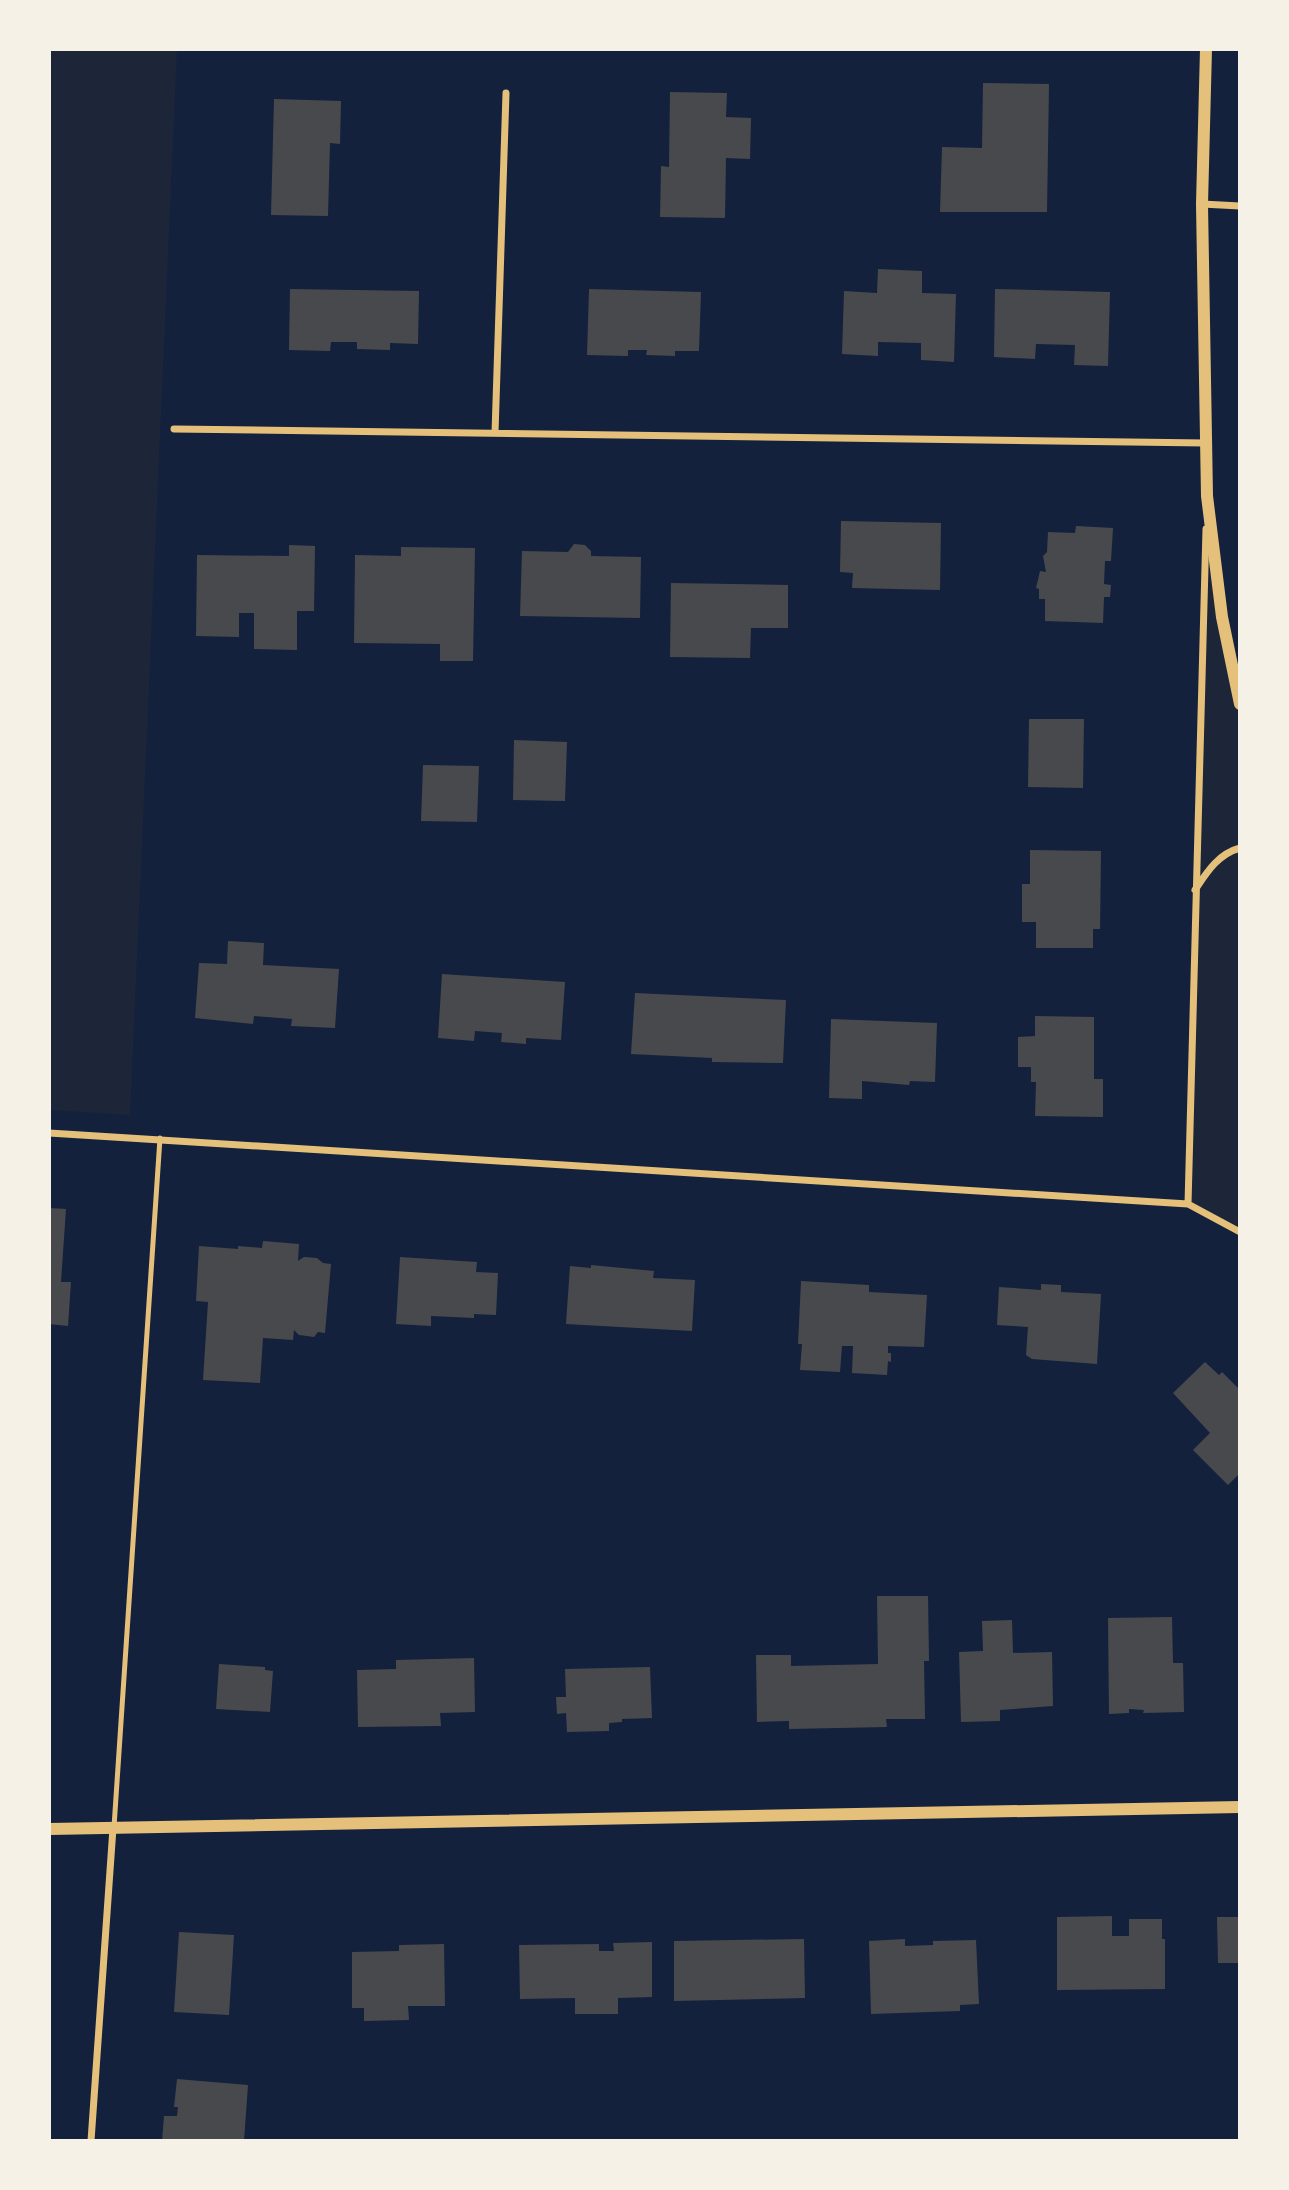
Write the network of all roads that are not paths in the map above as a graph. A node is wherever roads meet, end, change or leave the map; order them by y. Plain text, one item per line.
1 (1206, 49) edge
2 (506, 93) dead end
3 (1202, 204) junction
4 (1240, 206) edge
5 (174, 429) dead end
6 (495, 433) junction
7 (1205, 443) junction
8 (1207, 496) junction
9 (1240, 704) edge
10 (1240, 848) edge
11 (1195, 891) junction
12 (49, 1133) edge
13 (160, 1139) junction
14 (1188, 1204) junction
15 (1240, 1232) edge
16 (1240, 1807) edge
17 (113, 1828) junction
18 (49, 1829) edge
19 (91, 2141) edge

1 - 3 street
2 - 6 street
3 - 4 street
3 - 7 street
5 - 6 street
6 - 7 street
7 - 8 street
8 - 9 street
8 - 11 street
10 - 11 street
11 - 14 street
12 - 13 street
13 - 14 street
13 - 17 lane
14 - 15 street
16 - 17 street
17 - 18 street
17 - 19 street

